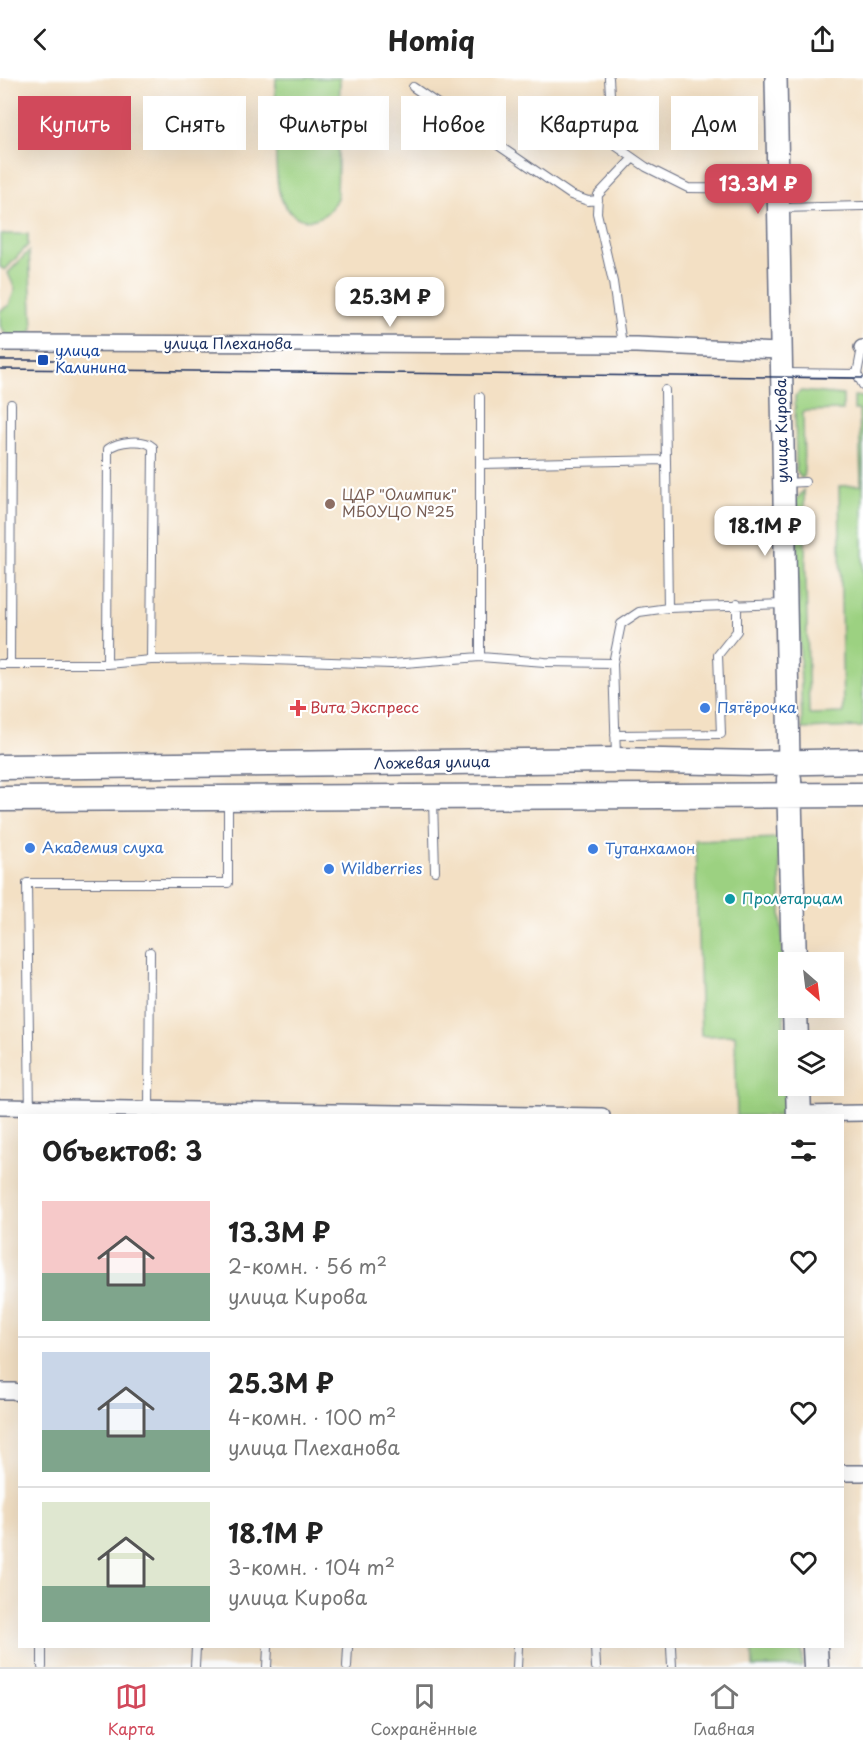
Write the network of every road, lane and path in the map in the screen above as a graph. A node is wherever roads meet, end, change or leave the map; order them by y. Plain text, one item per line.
1 (609, 78) edge
2 (776, 78) edge
3 (413, 87) dead end
4 (633, 158) junction
5 (778, 198) junction
6 (598, 200) junction
7 (863, 206) edge
8 (0, 343) edge
9 (622, 345) junction
10 (863, 348) edge
11 (780, 351) junction
12 (780, 373) junction
13 (857, 374) junction
14 (863, 385) edge
15 (665, 390) dead end
16 (480, 397) dead end
17 (11, 404) dead end
18 (666, 460) junction
19 (480, 464) junction
20 (805, 482) dead end
21 (783, 483) junction
22 (737, 604) junction
23 (786, 604) junction
24 (668, 608) junction
25 (480, 657) junction
26 (151, 660) junction
27 (10, 662) junction
28 (613, 663) junction
29 (0, 664) edge
30 (107, 664) junction
31 (615, 735) junction
32 (616, 760) junction
33 (789, 761) junction
34 (863, 761) edge
35 (0, 767) edge
36 (789, 795) junction
37 (863, 795) edge
38 (432, 796) junction
39 (228, 798) junction
40 (0, 799) edge
41 (435, 871) dead end
42 (150, 952) dead end
43 (794, 952) edge
44 (798, 1096) edge
45 (0, 1107) edge
46 (149, 1110) junction
47 (30, 1112) edge
48 (172, 1113) edge
49 (863, 1113) edge
50 (313, 1114) edge
51 (799, 1114) edge
52 (831, 1114) edge
53 (0, 1392) edge
54 (18, 1393) edge
55 (844, 1473) edge
56 (863, 1473) edge
57 (42, 1648) edge
58 (196, 1648) edge
59 (268, 1648) edge
60 (348, 1648) edge
61 (518, 1648) edge
62 (595, 1648) edge
63 (671, 1648) edge
64 (815, 1648) edge
65 (42, 1667) edge
66 (195, 1667) edge
67 (267, 1667) edge
68 (347, 1667) edge
69 (517, 1667) edge
70 (596, 1667) edge
71 (672, 1667) edge
72 (816, 1667) edge

1 - 4 lane
2 - 5 main road, улица Кирова
3 - 6 lane
4 - 5 lane
4 - 6 lane
5 - 7 lane
5 - 11 main road, улица Кирова
6 - 9 lane
8 - 9 street, улица Плеханова
9 - 11 street, улица Плеханова
10 - 13 lane
11 - 12 main road, улица Кирова
12 - 13 lane
12 - 21 main road, улица Кирова
13 - 14 lane
15 - 18 lane
16 - 19 lane
17 - 27 lane
18 - 19 lane
18 - 24 lane
19 - 25 lane
20 - 21 lane
21 - 23 main road, улица Кирова
22 - 23 lane
22 - 24 lane
22 - 31 lane
23 - 33 main road, улица Кирова
24 - 28 lane
25 - 26 lane
25 - 28 lane
26 - 30 lane
26 - 30 lane
27 - 29 lane
27 - 30 lane
28 - 31 lane
31 - 32 lane
32 - 33 main road, Ложевая улица
32 - 35 main road, Ложевая улица
33 - 34 main road, Ложевая улица
33 - 36 main road, улица Кирова
36 - 37 main road
36 - 38 main road
36 - 43 main road, улица Кирова
38 - 39 main road
38 - 41 lane
39 - 40 main road
39 - 47 lane
42 - 46 lane
44 - 51 main road
45 - 47 street
46 - 47 street
46 - 48 street
48 - 50 street
49 - 52 street
53 - 54 street
55 - 56 street
57 - 65 lane
58 - 66 lane
59 - 67 lane
60 - 68 lane
61 - 69 lane
62 - 70 lane
63 - 71 lane
64 - 72 main road

